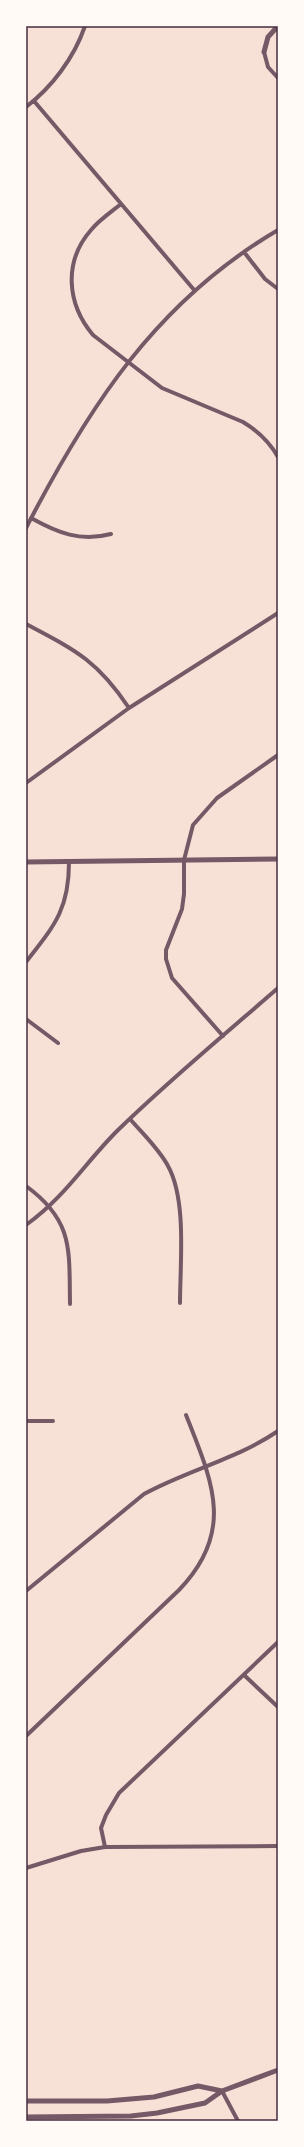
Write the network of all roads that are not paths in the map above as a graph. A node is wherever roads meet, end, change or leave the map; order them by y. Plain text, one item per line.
1 (85, 26) edge
2 (278, 26) edge
3 (264, 52) joint
4 (278, 78) edge
5 (34, 101) junction
6 (26, 107) edge
7 (121, 204) junction
8 (278, 230) edge
9 (244, 252) junction
10 (278, 289) edge
11 (195, 291) junction
12 (127, 362) junction
13 (278, 457) edge
14 (31, 518) junction
15 (26, 528) edge
16 (112, 534) dead end
17 (278, 613) edge
18 (26, 624) edge
19 (129, 708) junction
20 (278, 755) edge
21 (26, 783) edge
22 (184, 860) junction
23 (278, 860) edge
24 (26, 862) edge
25 (69, 862) junction
26 (26, 962) edge
27 (278, 988) edge
28 (26, 1019) edge
29 (223, 1036) junction
30 (58, 1043) dead end
31 (130, 1119) junction
32 (26, 1186) edge
33 (49, 1206) junction
34 (26, 1225) edge
35 (180, 1303) dead end
36 (70, 1304) dead end
37 (186, 1415) dead end
38 (26, 1421) edge
39 (53, 1421) dead end
40 (278, 1431) edge
41 (206, 1466) junction
42 (26, 1591) edge
43 (278, 1642) edge
44 (244, 1675) junction
45 (278, 1707) edge
46 (26, 1736) edge
47 (278, 1846) edge
48 (105, 1847) junction
49 (26, 1868) edge
50 (278, 2070) edge
51 (222, 2091) junction
52 (26, 2101) edge
53 (26, 2117) edge
54 (238, 2121) edge

1 - 5 street
2 - 3 street
3 - 4 street
5 - 6 street
5 - 7 street
7 - 11 street
7 - 12 street
8 - 9 street
9 - 10 street
9 - 11 street
11 - 12 street
12 - 13 street
12 - 14 street
14 - 15 street
14 - 16 street
17 - 19 street
18 - 19 street
19 - 21 street
20 - 22 street
22 - 23 street
22 - 25 street
22 - 29 street
24 - 25 street
25 - 26 street
27 - 29 street
28 - 30 street
29 - 31 street
31 - 33 street
31 - 35 street
32 - 33 street
33 - 34 street
33 - 36 street
37 - 41 street
38 - 39 street
40 - 41 street
41 - 42 street
41 - 46 street
43 - 44 street
44 - 45 street
44 - 48 street
47 - 48 street
48 - 49 street
50 - 51 street
51 - 52 street
51 - 53 street
51 - 54 street

